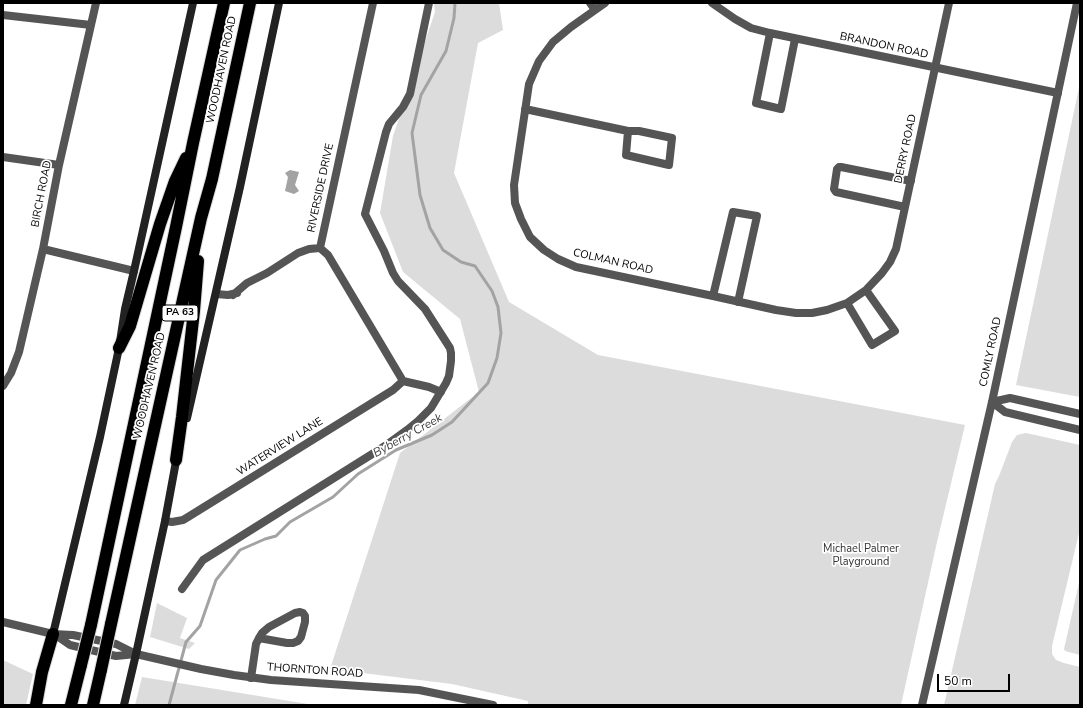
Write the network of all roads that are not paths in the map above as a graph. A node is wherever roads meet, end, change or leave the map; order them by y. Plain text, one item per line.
1 (96, 3) edge
2 (193, 3) edge
3 (224, 3) edge
4 (250, 3) edge
5 (279, 3) edge
6 (373, 3) edge
7 (428, 3) edge
8 (605, 3) edge
9 (712, 3) edge
10 (949, 3) edge
11 (1077, 3) edge
12 (593, 6) edge
13 (3, 15) edge
14 (91, 25) junction
15 (770, 33) junction
16 (795, 38) junction
17 (935, 68) junction
18 (1058, 93) junction
19 (525, 109) junction
20 (628, 131) junction
21 (193, 143) junction
22 (3, 157) edge
23 (59, 165) junction
24 (911, 181) junction
25 (905, 207) junction
26 (201, 218) junction
27 (320, 248) junction
28 (43, 249) junction
29 (134, 271) junction
30 (866, 290) junction
31 (216, 294) junction
32 (713, 296) junction
33 (738, 302) junction
34 (847, 304) junction
35 (119, 348) junction
36 (403, 381) junction
37 (3, 386) edge
38 (441, 392) junction
39 (992, 402) junction
40 (1080, 414) edge
41 (1080, 430) edge
42 (176, 460) junction
43 (165, 520) junction
44 (182, 589) dead end
45 (3, 622) edge
46 (53, 634) junction
47 (259, 638) junction
48 (136, 654) junction
49 (251, 678) junction
50 (36, 705) edge
51 (71, 705) edge
52 (93, 705) edge
53 (124, 705) edge
54 (493, 705) edge
55 (922, 705) edge

1 - 14 street, BIRCH ROAD
2 - 29 main road
3 - 21 highway, WOODHAVEN ROAD / PA 63
4 - 26 highway, WOODHAVEN ROAD / PA 63
5 - 31 main road
6 - 27 street, RIVERSIDE DRIVE
7 - 38 street
8 - 12 street, COLMAN ROAD
9 - 15 street, BRANDON ROAD
10 - 17 street, DERRY ROAD
11 - 18 street, COMLY ROAD
12 - 19 street, COLMAN ROAD
13 - 14 street
14 - 23 street, BIRCH ROAD
15 - 16 street, BRANDON ROAD
15 - 16 street
16 - 17 street, BRANDON ROAD
17 - 18 street, BRANDON ROAD
17 - 24 street, DERRY ROAD
18 - 39 street, COMLY ROAD
19 - 20 street
19 - 32 street, COLMAN ROAD
20 - 20 street
21 - 35 highway
21 - 51 highway, WOODHAVEN ROAD / PA 63, bridge
22 - 23 street
23 - 28 street, BIRCH ROAD
24 - 25 street, DERRY ROAD
24 - 25 street
25 - 30 street, DERRY ROAD
26 - 42 highway
26 - 52 highway, WOODHAVEN ROAD / PA 63, bridge
27 - 31 street
27 - 36 street, RIVERSIDE DRIVE
28 - 29 street
28 - 37 street, BIRCH ROAD
29 - 35 main road
30 - 34 street, COLMAN ROAD
30 - 34 street
31 - 42 main road
32 - 33 street, COLMAN ROAD
32 - 33 street
33 - 34 street, COLMAN ROAD
35 - 46 main road
36 - 38 street
36 - 43 street, WATERVIEW LANE
38 - 44 street
39 - 40 street
39 - 41 street
39 - 55 street, COMLY ROAD
42 - 43 main road
43 - 48 main road
45 - 46 street, THORNTON ROAD
46 - 48 street, THORNTON ROAD
46 - 50 highway
47 - 47 street
47 - 49 street
48 - 49 street, THORNTON ROAD
48 - 53 main road
49 - 54 street, THORNTON ROAD

